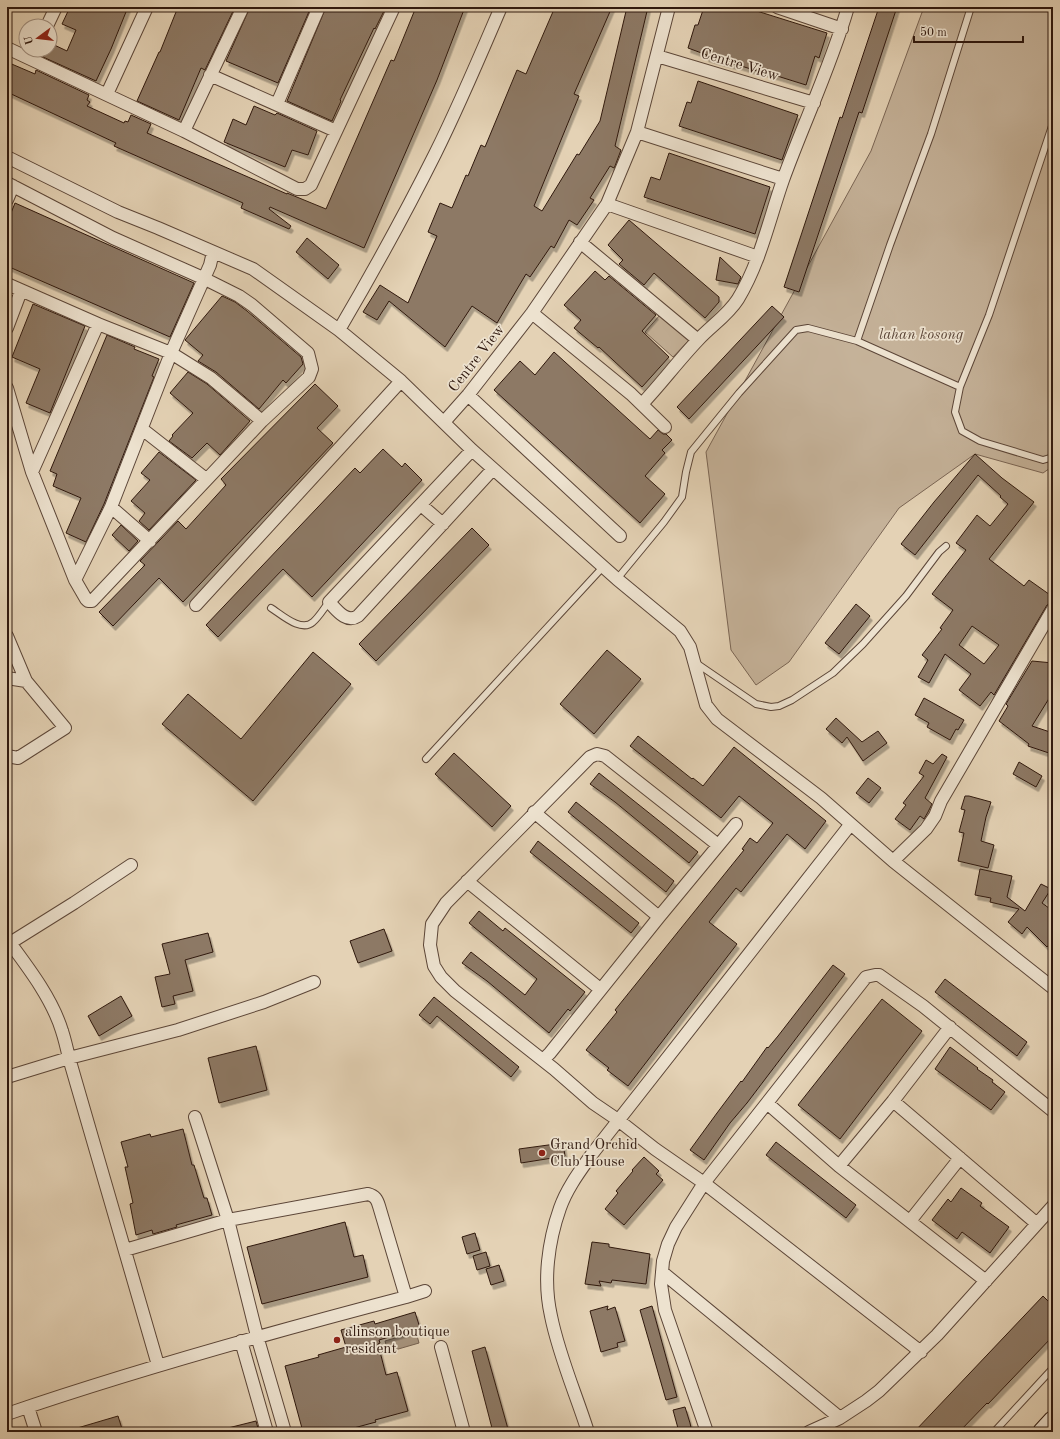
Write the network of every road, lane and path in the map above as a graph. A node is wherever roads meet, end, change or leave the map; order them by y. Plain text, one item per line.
1 (55, 7) edge
2 (147, 7) edge
3 (243, 7) edge
4 (319, 7) edge
5 (394, 7) edge
6 (501, 7) edge
7 (669, 7) edge
8 (777, 7) edge
9 (848, 7) edge
10 (971, 7) edge
11 (50, 18) edge
12 (842, 28) junction
13 (7, 48) edge
14 (18, 51) edge
15 (657, 56) junction
16 (40, 58) edge
17 (210, 75) junction
18 (107, 94) junction
19 (814, 103) junction
20 (277, 104) junction
21 (1053, 123) edge
22 (184, 131) junction
23 (336, 131) junction
24 (637, 132) junction
25 (7, 157) edge
26 (784, 179) junction
27 (10, 184) edge
28 (7, 200) edge
29 (607, 204) junction
30 (580, 242) junction
31 (213, 252) junction
32 (758, 257) junction
33 (203, 278) junction
34 (7, 284) edge
35 (21, 291) junction
36 (532, 312) junction
37 (98, 324) junction
38 (7, 328) edge
39 (340, 330) junction
40 (698, 340) junction
41 (857, 341) junction
42 (171, 353) junction
43 (401, 381) junction
44 (960, 386) junction
45 (7, 388) edge
46 (468, 394) junction
47 (642, 404) junction
48 (262, 421) junction
49 (444, 422) junction
50 (665, 427) dead end
51 (142, 429) junction
52 (472, 450) junction
53 (1053, 457) edge
54 (494, 469) junction
55 (32, 472) junction
56 (206, 479) junction
57 (421, 505) junction
58 (111, 507) junction
59 (443, 524) junction
60 (620, 536) dead end
61 (150, 541) junction
62 (946, 546) dead end
63 (603, 567) junction
64 (617, 579) junction
65 (75, 580) junction
66 (329, 602) junction
67 (196, 606) dead end
68 (271, 608) dead end
69 (1053, 609) edge
70 (7, 636) edge
71 (693, 661) junction
72 (7, 678) edge
73 (26, 682) junction
74 (7, 756) edge
75 (426, 758) dead end
76 (534, 812) junction
77 (736, 824) dead end
78 (850, 824) junction
79 (718, 845) junction
80 (892, 861) junction
81 (131, 865) dead end
82 (467, 882) junction
83 (658, 916) junction
84 (8, 941) edge
85 (314, 982) dead end
86 (1053, 988) edge
87 (600, 989) junction
88 (950, 1027) junction
89 (69, 1058) junction
90 (543, 1060) junction
91 (7, 1077) edge
92 (893, 1101) junction
93 (767, 1103) junction
94 (1053, 1111) edge
95 (195, 1117) dead end
96 (618, 1120) junction
97 (960, 1158) junction
98 (839, 1166) junction
99 (704, 1183) junction
100 (1053, 1206) edge
101 (228, 1220) junction
102 (910, 1221) junction
103 (1036, 1223) junction
104 (125, 1250) junction
105 (662, 1272) junction
106 (986, 1280) junction
107 (425, 1290) dead end
108 (406, 1297) junction
109 (257, 1336) junction
110 (241, 1341) junction
111 (441, 1347) dead end
112 (920, 1352) junction
113 (158, 1365) junction
114 (1053, 1368) edge
115 (28, 1407) junction
116 (7, 1414) edge
117 (840, 1418) junction
118 (1053, 1420) edge
119 (36, 1432) edge
120 (267, 1432) edge
121 (285, 1432) edge
122 (464, 1432) edge
123 (588, 1432) edge
124 (707, 1432) edge
125 (809, 1432) edge
126 (994, 1432) edge
127 (1042, 1432) edge

1 - 11 street
2 - 18 street
3 - 17 street
4 - 20 street
5 - 23 street
6 - 39 street
7 - 15 street, Centre View
8 - 12 street
9 - 12 street
10 - 41 lane
12 - 19 street
13 - 14 street
15 - 19 street, Centre View
15 - 24 street, Centre View
16 - 18 street
17 - 20 street
17 - 22 street
18 - 22 street
19 - 26 street
20 - 23 street
21 - 44 lane
22 - 23 street
24 - 26 street
24 - 29 street, Centre View
25 - 31 street
26 - 32 street
27 - 28 street
27 - 33 street
29 - 30 street, Centre View
29 - 32 street
30 - 36 street, Centre View
30 - 40 street
31 - 33 street
31 - 39 street
32 - 40 street
33 - 42 street
33 - 48 street
34 - 35 street
35 - 37 street
35 - 38 street
36 - 46 street, Centre View
36 - 47 street
37 - 42 street
37 - 55 street
39 - 43 street
40 - 47 street
41 - 44 lane
41 - 64 lane
42 - 48 street
42 - 51 street
43 - 49 street
43 - 67 street
44 - 53 lane
45 - 55 street
46 - 49 street, Centre View
46 - 60 street
47 - 50 street
48 - 56 street
49 - 52 street
51 - 56 street
51 - 58 street
52 - 54 street
52 - 57 street
54 - 59 street
54 - 63 street
55 - 65 street
56 - 61 street
57 - 59 street
57 - 66 street
58 - 61 street
58 - 65 street
59 - 66 street
61 - 65 street
62 - 71 lane
63 - 64 street
63 - 75 lane
64 - 71 street
66 - 68 lane
69 - 80 street
70 - 73 street
71 - 78 street
72 - 73 street
73 - 74 street
76 - 79 street
76 - 82 street
76 - 83 street
77 - 79 street
78 - 80 street
78 - 96 street
79 - 83 street
80 - 86 street
81 - 84 street
82 - 87 street
82 - 90 street
83 - 87 street
84 - 89 street
85 - 89 street
87 - 90 street
88 - 92 street
88 - 93 street
88 - 94 street
89 - 91 street
89 - 104 street
90 - 96 street
92 - 97 street
92 - 98 street
93 - 98 street
93 - 99 street
95 - 101 street
96 - 99 street
96 - 123 street
97 - 102 street
97 - 103 street
98 - 102 street
99 - 105 street
99 - 112 street
100 - 103 street
101 - 104 street
101 - 108 street
101 - 109 street
102 - 106 street
103 - 106 street
104 - 113 street
105 - 117 street
105 - 124 street
106 - 112 street
107 - 108 street
108 - 109 street
109 - 110 street
109 - 121 street
110 - 113 street
110 - 120 street
111 - 122 street
112 - 117 street
113 - 115 street
114 - 126 lane
115 - 116 street
115 - 119 street
117 - 125 street
118 - 127 street

